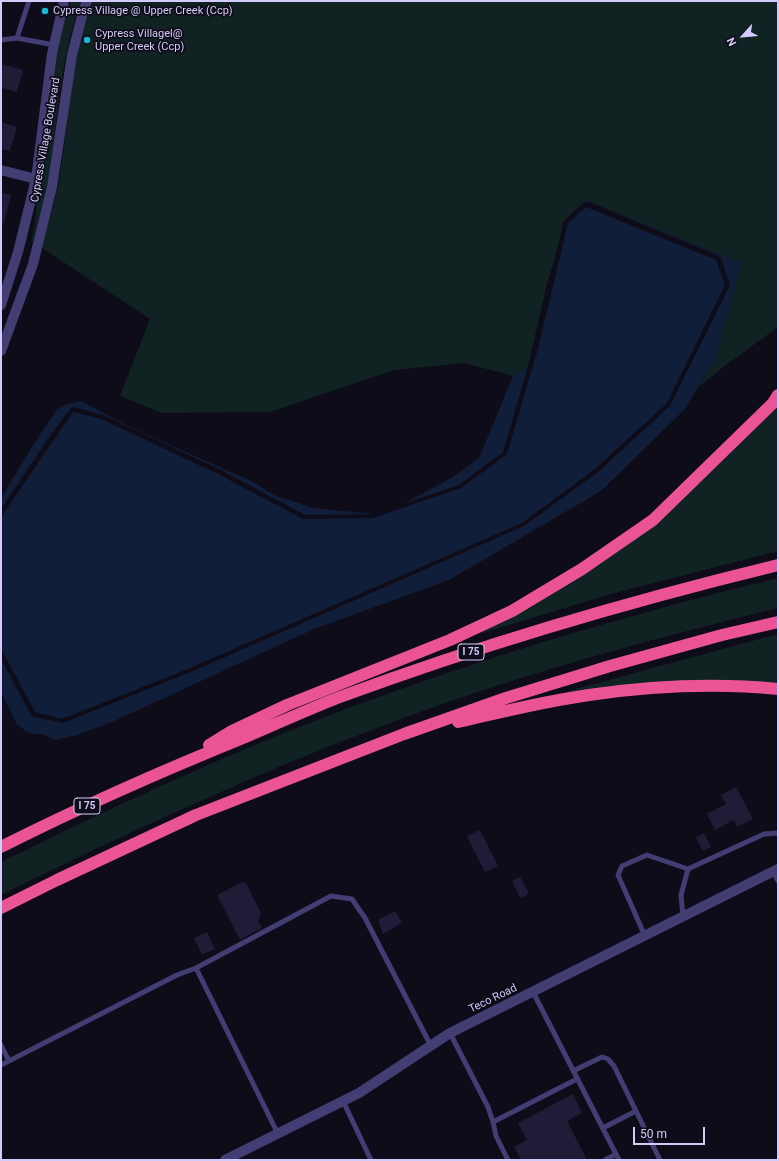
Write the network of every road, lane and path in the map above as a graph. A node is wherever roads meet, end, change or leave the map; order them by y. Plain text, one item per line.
1 (29, 1) edge
2 (64, 1) edge
3 (87, 1) edge
4 (17, 38) junction
5 (1, 40) edge
6 (54, 45) junction
7 (1, 170) edge
8 (36, 178) junction
9 (1, 305) edge
10 (1, 351) edge
11 (778, 395) edge
12 (778, 565) edge
13 (778, 622) edge
14 (778, 689) edge
15 (404, 734) junction
16 (173, 766) junction
17 (778, 833) edge
18 (1, 847) edge
19 (688, 869) junction
20 (776, 871) edge
21 (778, 881) edge
22 (1, 908) edge
23 (683, 917) junction
24 (645, 936) junction
25 (196, 968) junction
26 (533, 992) junction
27 (450, 1034) junction
28 (1, 1045) edge
29 (431, 1046) junction
30 (9, 1061) junction
31 (1, 1065) edge
32 (573, 1071) junction
33 (577, 1079) junction
34 (343, 1101) junction
35 (636, 1111) junction
36 (493, 1122) junction
37 (603, 1128) junction
38 (278, 1134) junction
39 (616, 1154) junction
40 (225, 1160) edge
41 (370, 1160) edge
42 (508, 1160) edge
43 (605, 1160) edge
44 (619, 1160) edge
45 (660, 1160) edge

1 - 4 lane
2 - 6 street, Cypress Village Boulevard
3 - 10 street, Cypress Village Boulevard
4 - 5 lane
4 - 6 lane
6 - 8 street, Cypress Village Boulevard
7 - 8 street
8 - 9 street, Cypress Village Boulevard
11 - 16 highway
12 - 16 highway, I 75
13 - 15 highway
14 - 15 highway
15 - 22 highway
16 - 18 highway, I 75
17 - 19 lane
19 - 23 lane
19 - 24 lane
20 - 21 lane
20 - 23 street, Teco Road
23 - 24 street, Teco Road
24 - 26 street, Teco Road
25 - 29 lane
25 - 30 lane
25 - 38 lane
26 - 27 street, Teco Road
26 - 32 lane
27 - 29 street, Teco Road
27 - 36 lane
28 - 30 lane
29 - 34 street, Teco Road
30 - 31 lane
32 - 33 lane
32 - 35 lane
33 - 36 lane
33 - 37 lane
34 - 38 street, Teco Road
34 - 41 lane
35 - 37 lane
35 - 45 lane
36 - 42 lane
37 - 39 lane
38 - 40 street, Teco Road
39 - 43 lane
39 - 44 lane

